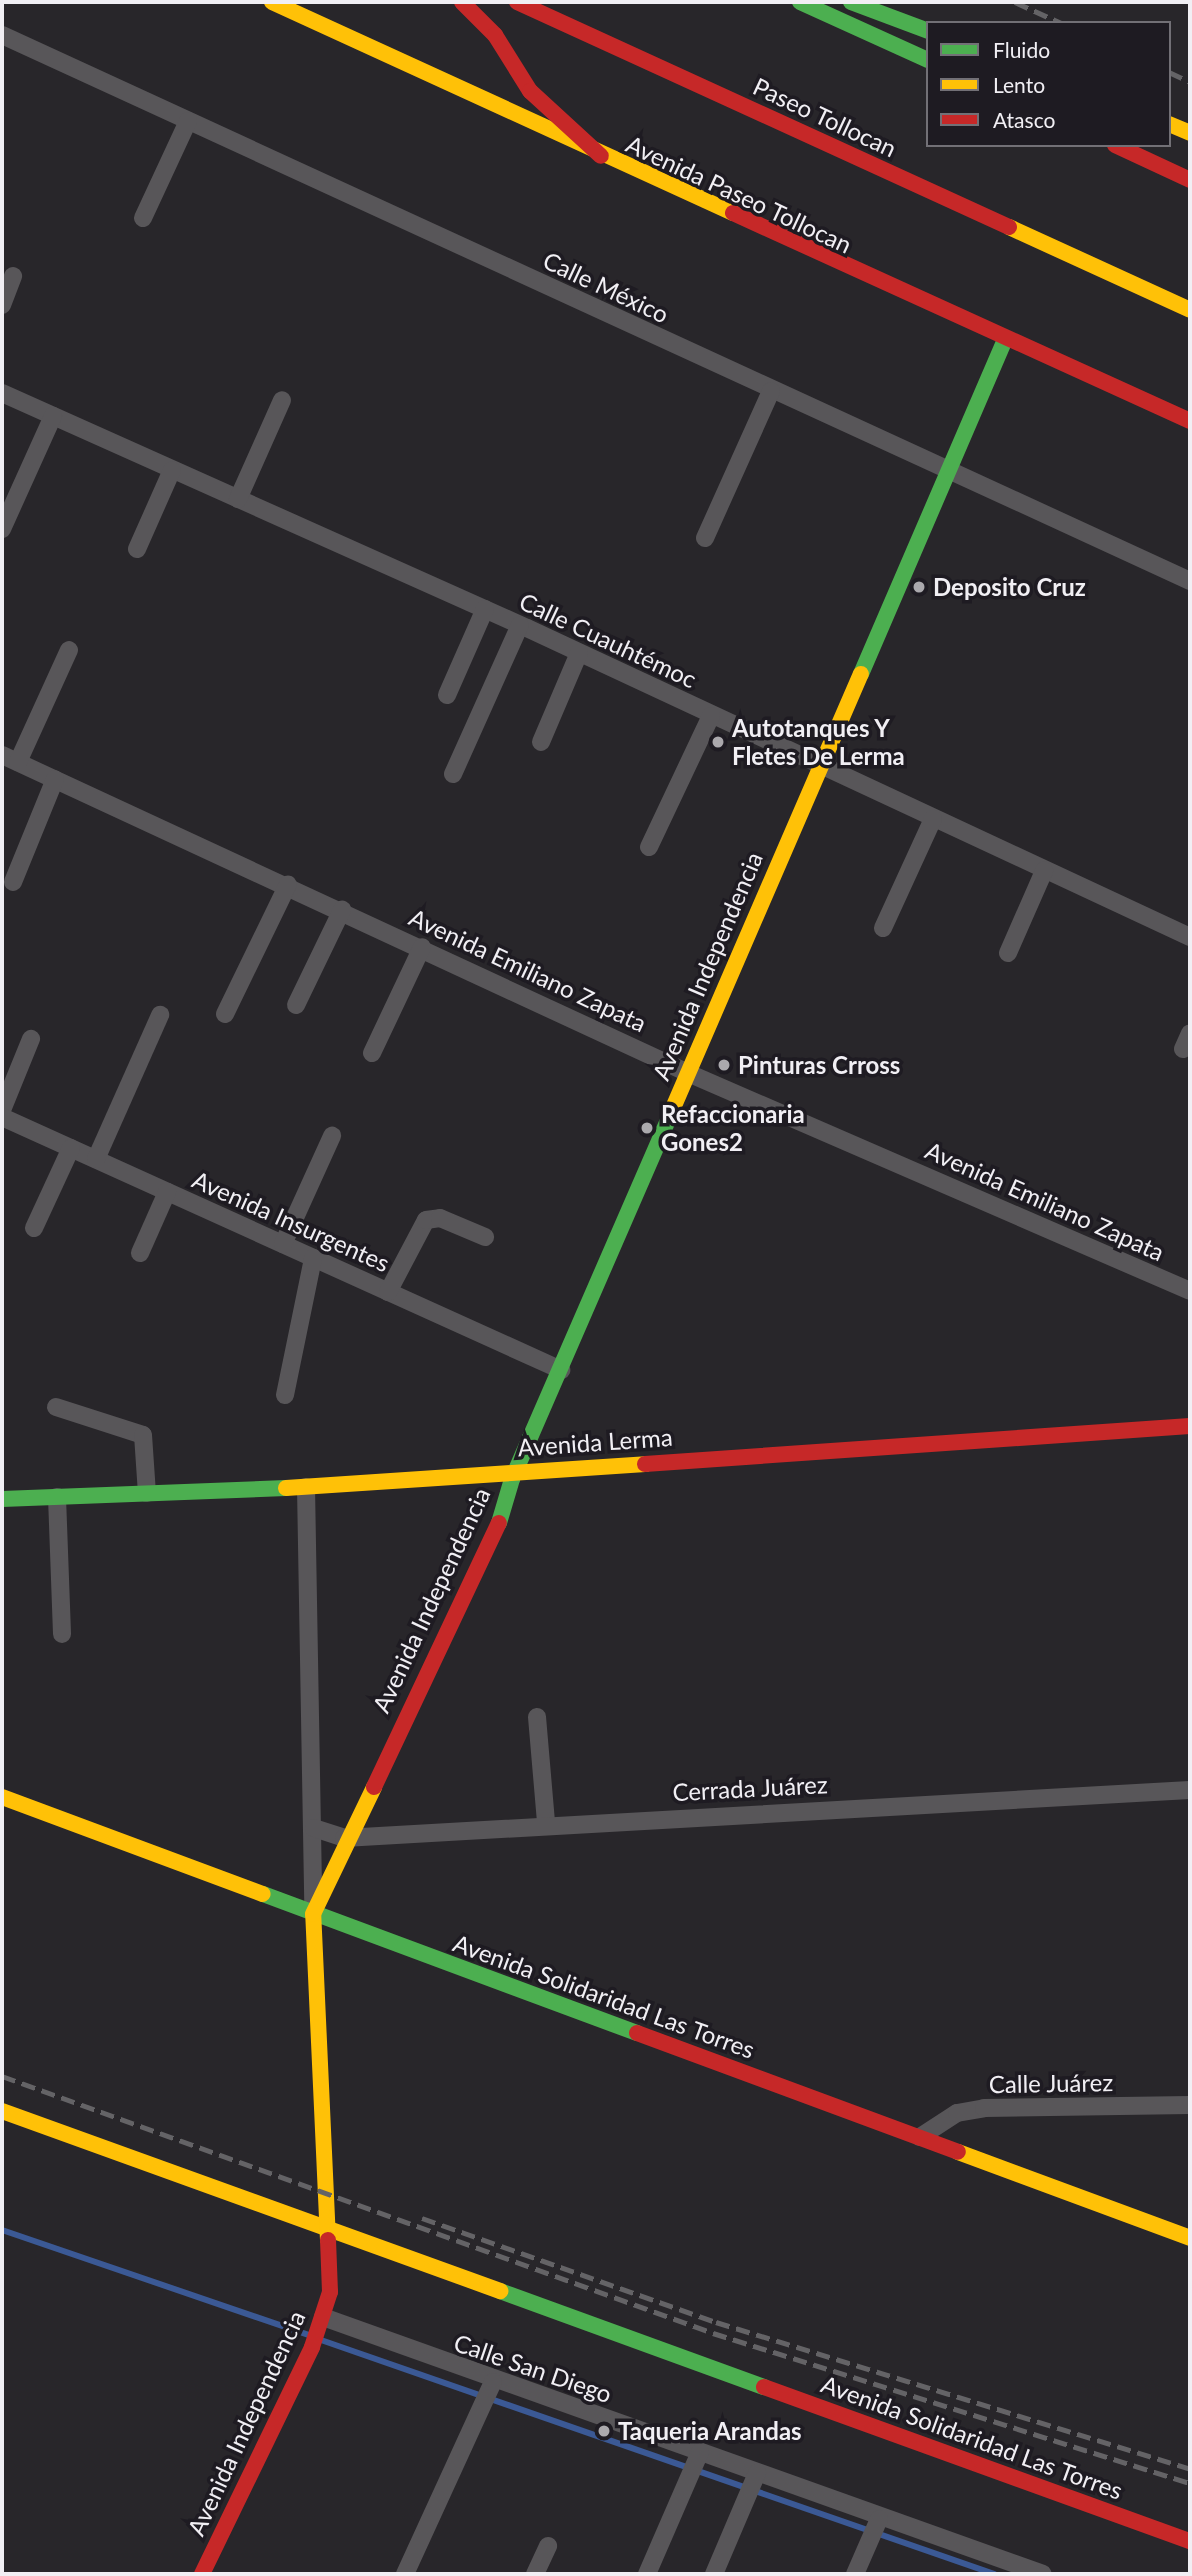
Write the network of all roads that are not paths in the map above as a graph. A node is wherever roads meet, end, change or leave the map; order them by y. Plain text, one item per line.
1 (272, 2) edge
2 (462, 2) edge
3 (517, 2) edge
4 (800, 2) edge
5 (851, 2) edge
6 (926, 30) edge
7 (2, 35) edge
8 (926, 59) edge
9 (188, 121) junction
10 (1171, 125) edge
11 (1190, 133) edge
12 (1119, 147) edge
13 (601, 156) junction
14 (1190, 180) edge
15 (143, 218) dead end
16 (13, 276) dead end
17 (2, 305) edge
18 (1190, 310) edge
19 (1005, 340) junction
20 (771, 391) junction
21 (2, 393) edge
22 (282, 400) dead end
23 (53, 416) junction
24 (1190, 421) edge
25 (172, 470) junction
26 (947, 470) junction
27 (237, 499) junction
28 (2, 529) edge
29 (705, 538) dead end
30 (137, 549) dead end
31 (1190, 581) edge
32 (485, 609) junction
33 (520, 625) junction
34 (69, 650) dead end
35 (579, 653) junction
36 (447, 695) dead end
37 (711, 716) junction
38 (541, 742) dead end
39 (10, 758) edge
40 (818, 766) junction
41 (453, 774) dead end
42 (55, 779) junction
43 (933, 819) junction
44 (649, 847) dead end
45 (1044, 871) junction
46 (13, 882) dead end
47 (288, 884) junction
48 (342, 910) junction
49 (883, 928) dead end
50 (1190, 937) edge
51 (422, 947) junction
52 (1008, 953) dead end
53 (296, 1005) dead end
54 (225, 1014) dead end
55 (160, 1015) dead end
56 (32, 1039) dead end
57 (372, 1053) dead end
58 (688, 1073) junction
59 (2, 1110) edge
60 (2, 1116) edge
61 (332, 1136) dead end
62 (71, 1148) junction
63 (96, 1159) junction
64 (167, 1192) junction
65 (34, 1228) dead end
66 (485, 1237) dead end
67 (283, 1244) junction
68 (141, 1253) dead end
69 (313, 1258) junction
70 (1190, 1291) edge
71 (388, 1292) junction
72 (561, 1370) junction
73 (285, 1395) dead end
74 (56, 1407) dead end
75 (1190, 1426) edge
76 (514, 1474) junction
77 (147, 1493) junction
78 (57, 1497) junction
79 (2, 1499) edge
80 (306, 1499) junction
81 (62, 1634) dead end
82 (537, 1717) dead end
83 (1190, 1790) edge
84 (2, 1797) edge
85 (546, 1823) junction
86 (314, 1828) junction
87 (344, 1838) junction
88 (313, 1914) junction
89 (1190, 2105) edge
90 (2, 2111) edge
91 (920, 2137) junction
92 (324, 2231) junction
93 (1190, 2238) edge
94 (318, 2332) junction
95 (489, 2395) junction
96 (696, 2463) junction
97 (753, 2483) junction
98 (876, 2526) junction
99 (1190, 2540) edge
100 (548, 2546) dead end
101 (202, 2574) edge
102 (405, 2574) edge
103 (535, 2574) edge
104 (647, 2574) edge
105 (714, 2574) edge
106 (855, 2574) edge
107 (1043, 2574) edge

1 - 13 main road, Avenida Paseo Tollocan
2 - 13 main road
3 - 18 main road, Paseo Tollocan
4 - 8 main road
5 - 6 main road
7 - 9 street, Calle México
9 - 15 street
9 - 20 street, Calle México
10 - 11 main road
12 - 14 main road
13 - 19 main road, Avenida Paseo Tollocan
16 - 17 street
19 - 24 main road, Avenida Paseo Tollocan
19 - 26 main road, Avenida Independencia
20 - 26 street, Calle México
20 - 29 street
21 - 23 street, Calle Cuauhtémoc
22 - 27 street
23 - 25 street, Calle Cuauhtémoc
23 - 28 street
25 - 27 street, Calle Cuauhtémoc
25 - 30 street
26 - 31 street, Calle México
26 - 40 main road, Avenida Independencia
27 - 32 street, Calle Cuauhtémoc
32 - 33 street, Calle Cuauhtémoc
32 - 36 street
33 - 35 street, Calle Cuauhtémoc
33 - 41 street
34 - 39 street
35 - 37 street, Calle Cuauhtémoc
35 - 38 street
37 - 40 street, Calle Cuauhtémoc
37 - 44 street
39 - 42 street, Avenida Emiliano Zapata
40 - 43 street, Calle Cuauhtémoc
40 - 58 main road, Avenida Independencia
42 - 46 street
42 - 47 street, Avenida Emiliano Zapata
43 - 45 street, Calle Cuauhtémoc
43 - 49 street
45 - 50 street, Calle Cuauhtémoc
45 - 52 street
47 - 48 street, Avenida Emiliano Zapata
47 - 54 street
48 - 51 street, Avenida Emiliano Zapata
48 - 53 street
51 - 57 street
51 - 58 street, Avenida Emiliano Zapata
55 - 63 street
56 - 59 street
58 - 70 street, Avenida Emiliano Zapata
58 - 72 main road, Avenida Independencia
60 - 62 street, Avenida Insurgentes
61 - 67 street
62 - 63 street, Avenida Insurgentes
62 - 65 street
63 - 64 street, Avenida Insurgentes
64 - 67 street, Avenida Insurgentes
64 - 68 street
66 - 71 street
67 - 69 street, Avenida Insurgentes
69 - 71 street, Avenida Insurgentes
69 - 73 street
71 - 72 street, Avenida Insurgentes
72 - 76 main road, Avenida Independencia
74 - 77 street
75 - 76 main road, Avenida Lerma
76 - 80 main road, Avenida Lerma
76 - 87 main road, Avenida Independencia
77 - 78 main road, Avenida Lerma
77 - 80 main road, Avenida Lerma
78 - 79 main road, Avenida Lerma
78 - 81 street
80 - 86 street, Avenida Independencia
82 - 85 street
83 - 85 street, Cerrada Juárez
84 - 88 main road, Avenida Solidaridad Las Torres
85 - 87 street, Cerrada Juárez
86 - 87 street, Cerrada Juárez
86 - 88 street, Avenida Independencia
87 - 88 main road, Avenida Independencia
88 - 91 main road, Avenida Solidaridad Las Torres
88 - 92 main road, Avenida Independencia
89 - 91 street, Calle Juárez
90 - 92 main road, Avenida Solidaridad Las Torres
91 - 93 main road, Avenida Solidaridad Las Torres
92 - 94 main road, Avenida Independencia
92 - 99 main road, Avenida Solidaridad Las Torres
94 - 95 street, Calle San Diego
94 - 101 main road, Avenida Independencia
95 - 96 street, Calle San Diego
95 - 102 street
96 - 97 street, Calle San Diego
96 - 104 street
97 - 98 street, Calle San Diego
97 - 105 street
98 - 106 street
98 - 107 street, Calle San Diego
100 - 103 street

